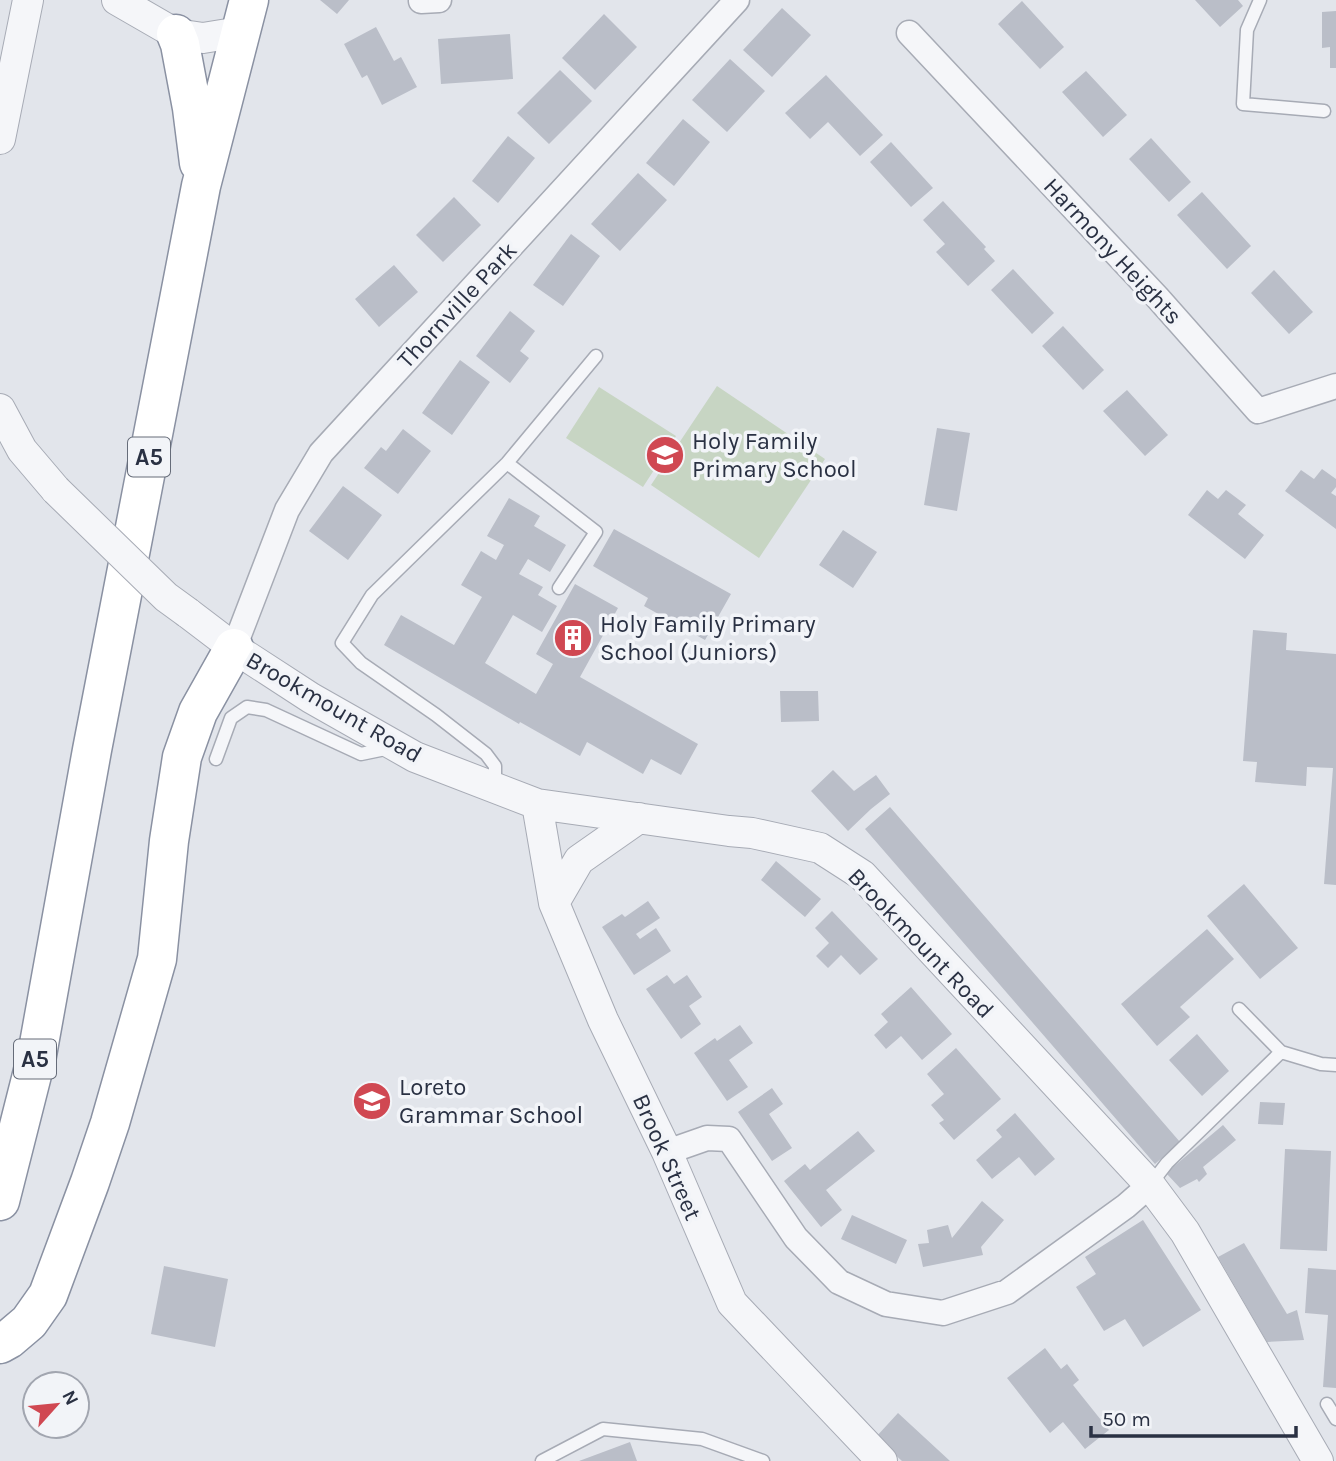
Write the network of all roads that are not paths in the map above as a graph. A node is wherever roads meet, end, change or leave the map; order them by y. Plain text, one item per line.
1 (28, 0) edge
2 (117, 0) edge
3 (737, 0) edge
4 (1261, 0) edge
5 (244, 16) edge
6 (909, 33) dead end
7 (176, 34) junction
8 (7, 77) edge
9 (1324, 111) dead end
10 (0, 139) edge
11 (201, 186) junction
12 (596, 356) dead end
13 (1336, 386) edge
14 (0, 409) edge
15 (507, 463) junction
16 (559, 588) dead end
17 (234, 648) junction
18 (397, 747) junction
19 (216, 759) dead end
20 (495, 788) junction
21 (537, 804) junction
22 (639, 818) junction
23 (554, 903) junction
24 (1239, 1009) dead end
25 (1281, 1052) junction
26 (1336, 1065) edge
27 (667, 1152) junction
28 (1150, 1185) junction
29 (0, 1201) edge
30 (0, 1344) edge
31 (1327, 1404) dead end
32 (1336, 1419) edge
33 (542, 1461) edge
34 (762, 1461) edge
35 (882, 1461) edge
36 (1318, 1461) edge

1 - 8 street
2 - 7 street
3 - 17 street, Thornville Park
4 - 9 lane
5 - 7 street
5 - 11 highway, A5
6 - 13 street, Harmony Heights
7 - 11 highway
8 - 10 street
11 - 29 highway, A5
12 - 15 lane
14 - 17 street, Brookmount Road, bridge
15 - 16 lane
15 - 20 lane
17 - 18 street, Brookmount Road
17 - 30 highway
18 - 19 lane
18 - 20 street, Brookmount Road
20 - 21 street, Brookmount Road
21 - 22 street, Brookmount Road
21 - 23 street, Brook Street
22 - 23 street
22 - 28 street, Brookmount Road
23 - 27 street, Brook Street
24 - 25 lane
25 - 26 lane
25 - 28 lane
27 - 28 street
27 - 35 street, Brook Street
28 - 36 street, Brookmount Road
31 - 32 lane
33 - 34 lane

